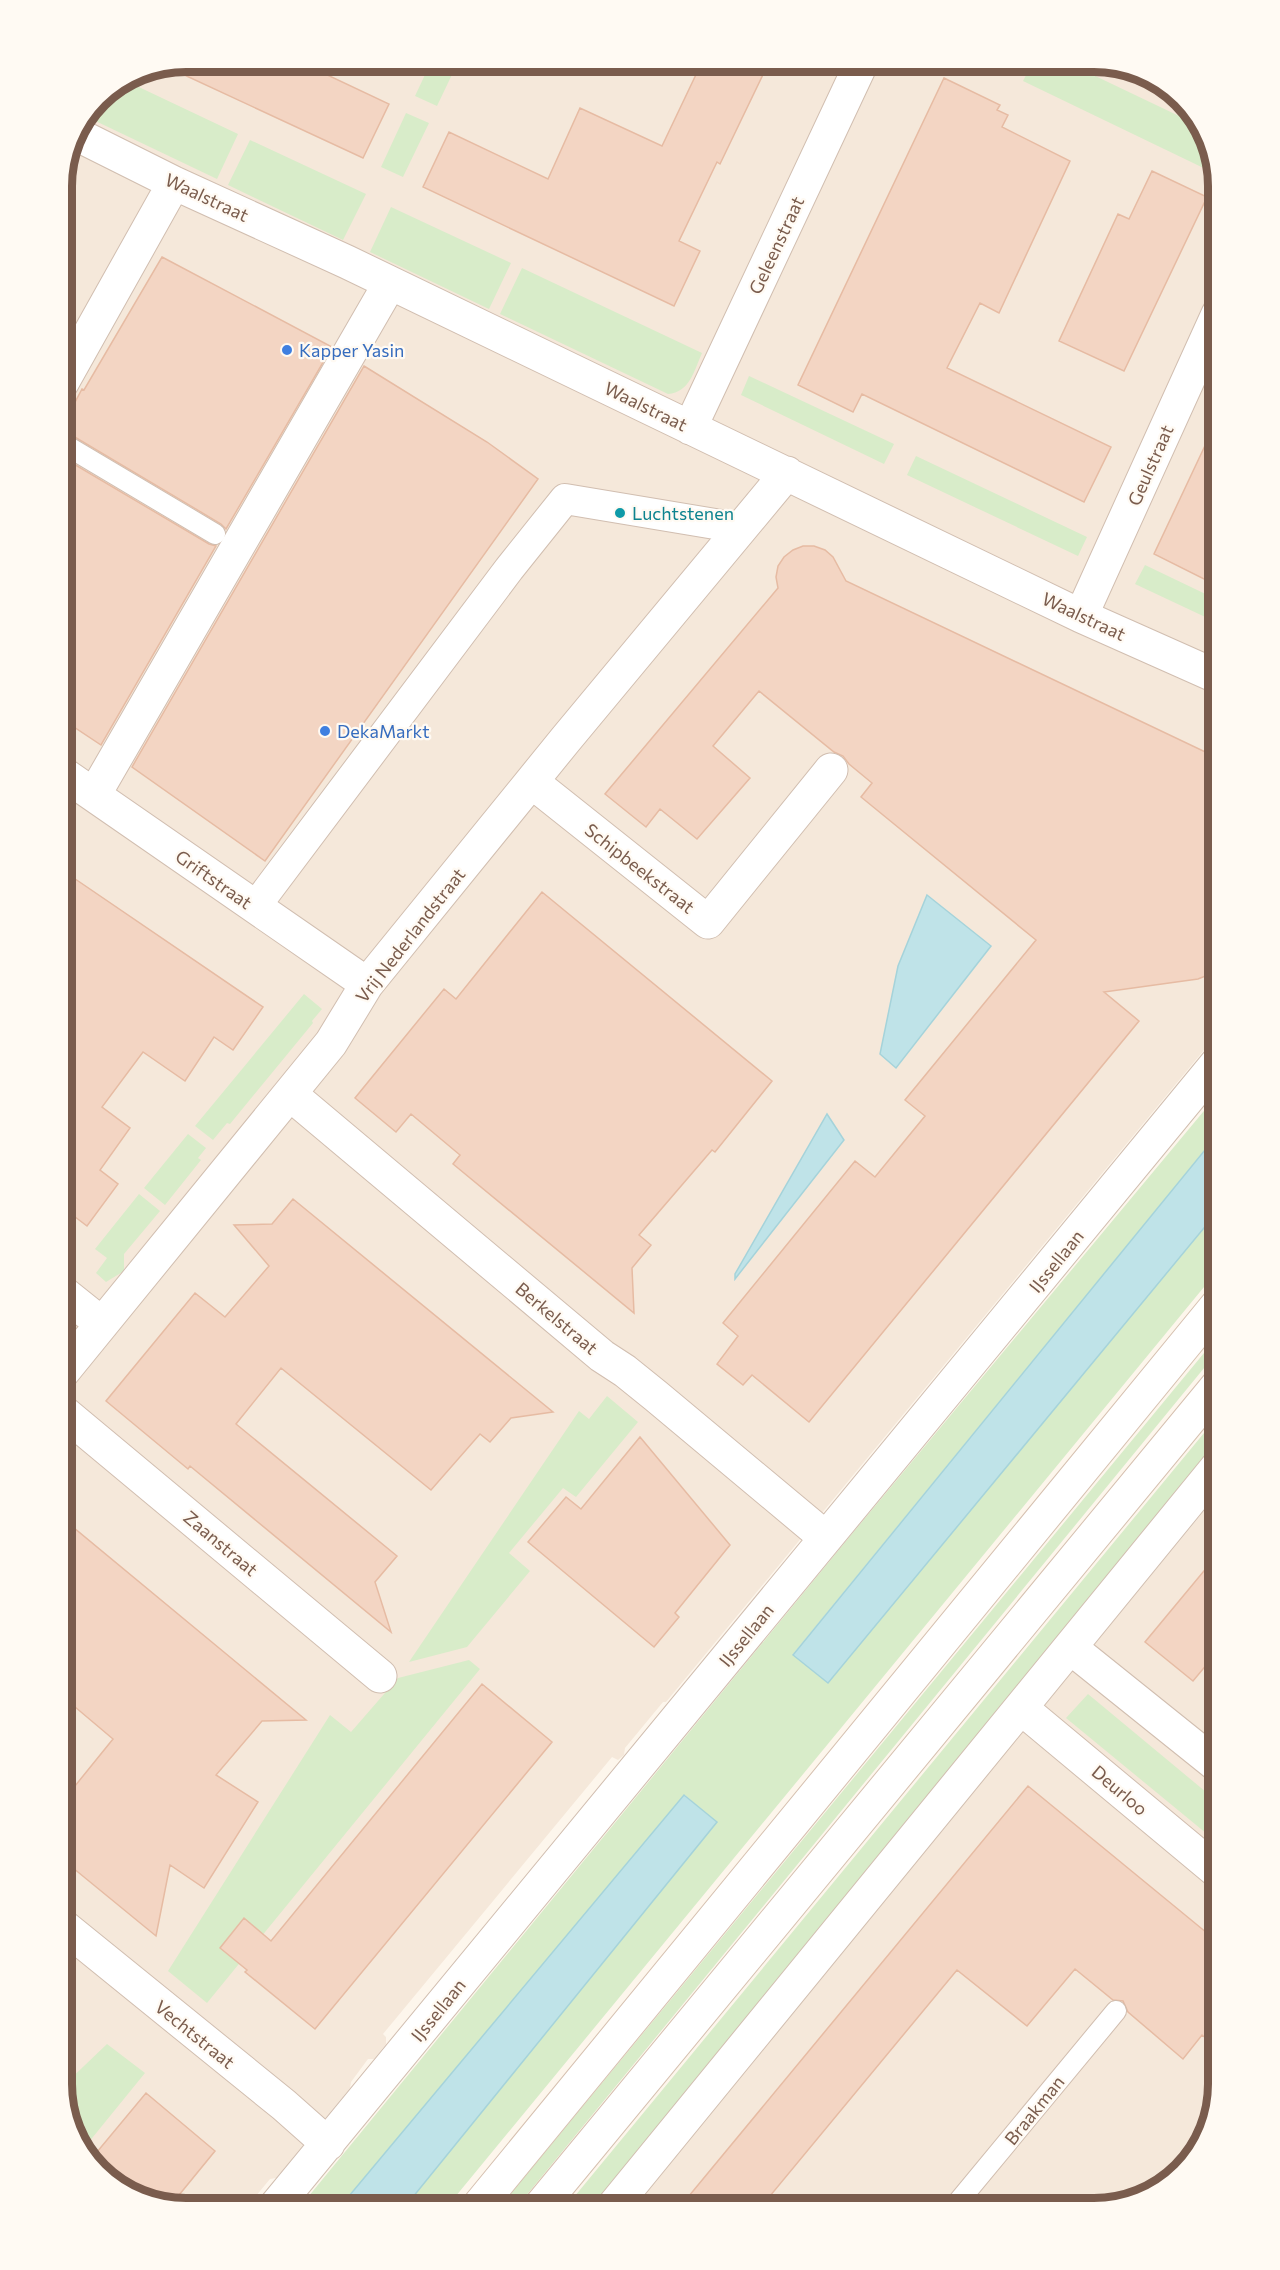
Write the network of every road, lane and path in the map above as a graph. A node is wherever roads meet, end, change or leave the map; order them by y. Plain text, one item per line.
1 (857, 72) edge
2 (83, 137) edge
3 (174, 183) junction
4 (390, 283) junction
5 (1208, 336) edge
6 (72, 365) edge
7 (690, 428) junction
8 (72, 449) edge
9 (787, 473) junction
10 (739, 528) junction
11 (215, 534) dead end
12 (1081, 616) junction
13 (1208, 673) edge
14 (831, 770) dead end
15 (72, 780) edge
16 (532, 782) junction
17 (94, 795) junction
18 (255, 907) junction
19 (368, 984) junction
20 (1208, 1074) edge
21 (290, 1094) junction
22 (72, 1300) edge
23 (1208, 1316) edge
24 (102, 1324) junction
25 (72, 1361) edge
26 (1208, 1397) edge
27 (72, 1419) edge
28 (1208, 1479) edge
29 (826, 1538) junction
30 (1071, 1648) junction
31 (380, 1676) dead end
32 (1021, 1708) junction
33 (1208, 1758) edge
34 (1208, 1864) edge
35 (72, 1933) edge
36 (1116, 2011) dead end
37 (328, 2144) junction
38 (282, 2198) edge
39 (485, 2198) edge
40 (547, 2198) edge
41 (620, 2198) edge
42 (961, 2198) edge

1 - 7 street, Geleenstraat
2 - 3 street, Waalstraat
3 - 4 street, Waalstraat
3 - 6 street
4 - 7 street, Waalstraat
4 - 17 street
5 - 12 street, Geulstraat
7 - 9 street, Waalstraat
8 - 11 lane
9 - 10 street, Vrij Nederlandstraat
9 - 12 street, Waalstraat
10 - 16 street, Vrij Nederlandstraat
10 - 18 street
12 - 13 street, Waalstraat
14 - 16 street, Schipbeekstraat
15 - 17 street, Griftstraat
16 - 19 street, Vrij Nederlandstraat
17 - 18 street, Griftstraat
18 - 19 street, Griftstraat
19 - 21 street, Vrij Nederlandstraat
20 - 29 street, IJssellaan
21 - 24 street, Vrij Nederlandstraat
21 - 29 street, Berkelstraat
22 - 24 street
23 - 39 street
24 - 25 street, Vrij Nederlandstraat
26 - 40 street
27 - 31 street, Zaanstraat
28 - 30 street
29 - 37 street, IJssellaan
30 - 32 street
30 - 33 street
32 - 34 street, Deurloo
32 - 41 street
35 - 37 street, Vechtstraat
36 - 42 lane, Braakman
37 - 38 street, IJssellaan

